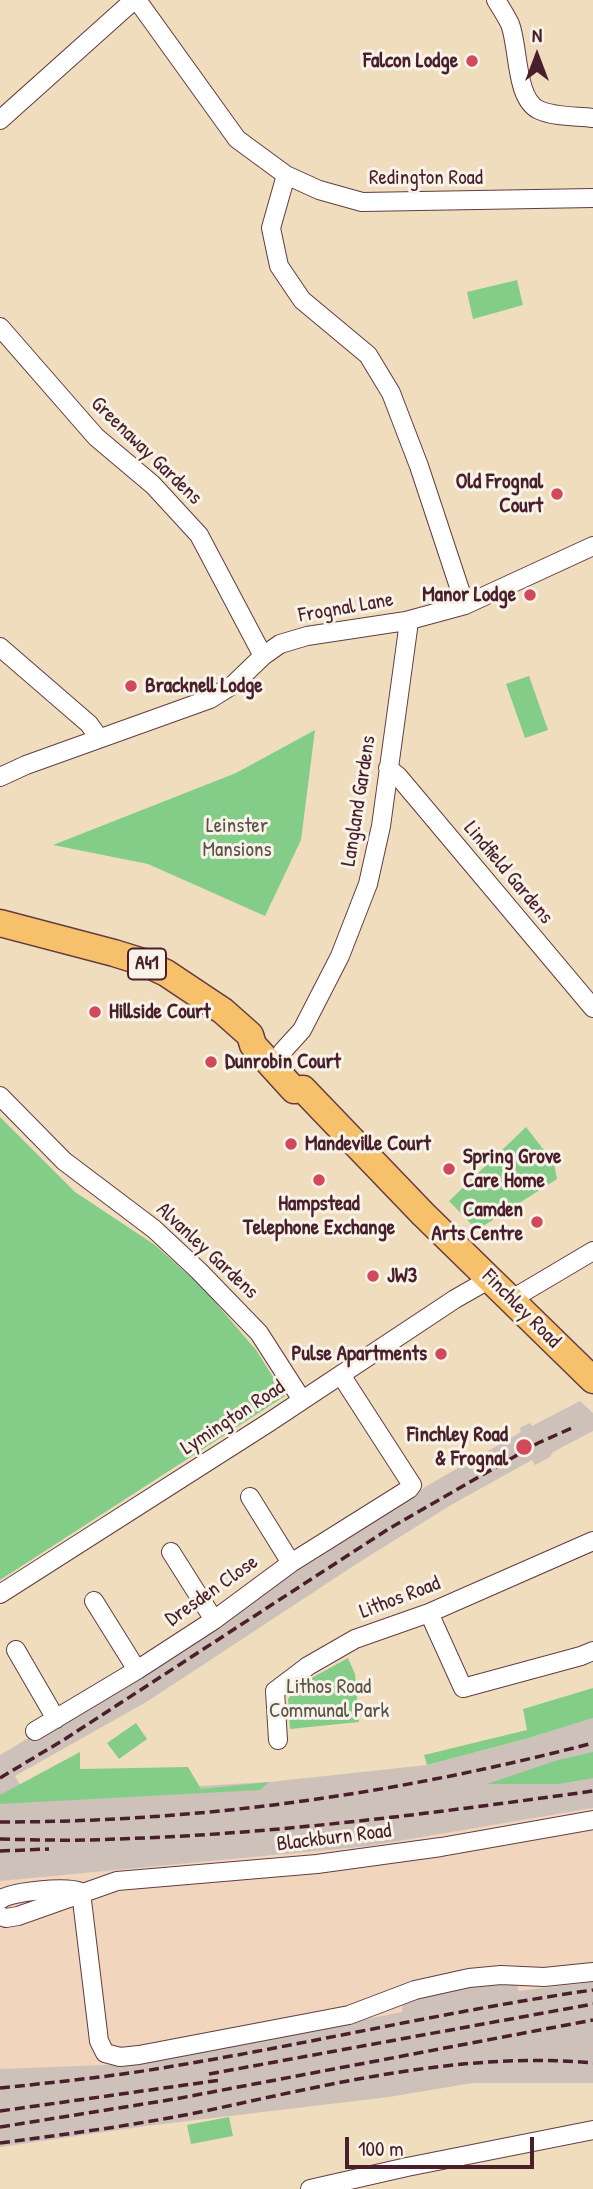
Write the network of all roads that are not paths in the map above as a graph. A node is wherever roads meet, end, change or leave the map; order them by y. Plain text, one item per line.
1 (136, 0) edge
2 (496, 0) edge
3 (593, 118) edge
4 (0, 120) edge
5 (286, 174) junction
6 (593, 198) edge
7 (0, 327) edge
8 (593, 546) edge
9 (465, 605) junction
10 (406, 621) junction
11 (0, 647) edge
12 (263, 656) junction
13 (99, 738) junction
14 (388, 768) junction
15 (0, 778) edge
16 (0, 923) edge
17 (593, 1008) edge
18 (250, 1035) junction
19 (282, 1052) junction
20 (303, 1089) junction
21 (0, 1096) edge
22 (593, 1251) edge
23 (490, 1279) junction
24 (512, 1300) junction
25 (341, 1375) junction
26 (593, 1380) edge
27 (302, 1400) junction
28 (250, 1497) dead end
29 (593, 1541) edge
30 (171, 1552) dead end
31 (292, 1563) junction
32 (0, 1594) edge
33 (94, 1601) dead end
34 (429, 1613) junction
35 (214, 1619) junction
36 (16, 1650) dead end
37 (593, 1651) edge
38 (137, 1670) junction
39 (56, 1718) junction
40 (35, 1731) dead end
41 (278, 1740) dead end
42 (593, 1820) edge
43 (81, 1892) junction
44 (0, 1900) edge
45 (0, 1916) edge
46 (593, 1972) edge
47 (593, 2130) edge
48 (310, 2189) edge

1 - 4 street
1 - 5 street, Redington Road
2 - 3 street
5 - 6 street, Redington Road
5 - 9 street
7 - 12 street, Greenaway Gardens
8 - 9 street, Frognal Lane
9 - 10 street, Frognal Lane
10 - 12 street, Frognal Lane
10 - 14 street, Langland Gardens
11 - 13 street
12 - 13 street, Frognal Lane
13 - 15 street, Frognal Lane
14 - 17 street, Lindfield Gardens
14 - 19 street, Langland Gardens
16 - 18 highway, Finchley Road / A41
18 - 19 highway, Finchley Road / A41
18 - 20 highway, Finchley Road / A41
19 - 20 highway, Finchley Road / A41
20 - 23 highway, Finchley Road / A41
21 - 27 street, Alvanley Gardens
22 - 24 street
23 - 24 highway, Finchley Road / A41
23 - 25 street, Lymington Road
24 - 26 highway, Finchley Road / A41
25 - 27 street, Lymington Road
25 - 31 street, Dresden Close
27 - 32 street, Lymington Road
28 - 31 street
29 - 34 street, Lithos Road
30 - 35 street
31 - 35 street, Dresden Close
33 - 38 street
34 - 37 street
34 - 41 street, Lithos Road
35 - 38 street, Dresden Close
36 - 39 street
38 - 39 street, Dresden Close
39 - 40 street, Dresden Close
42 - 43 street, Blackburn Road
43 - 44 street, Blackburn Road
43 - 45 street, Blackburn Road
43 - 46 street
47 - 48 street

